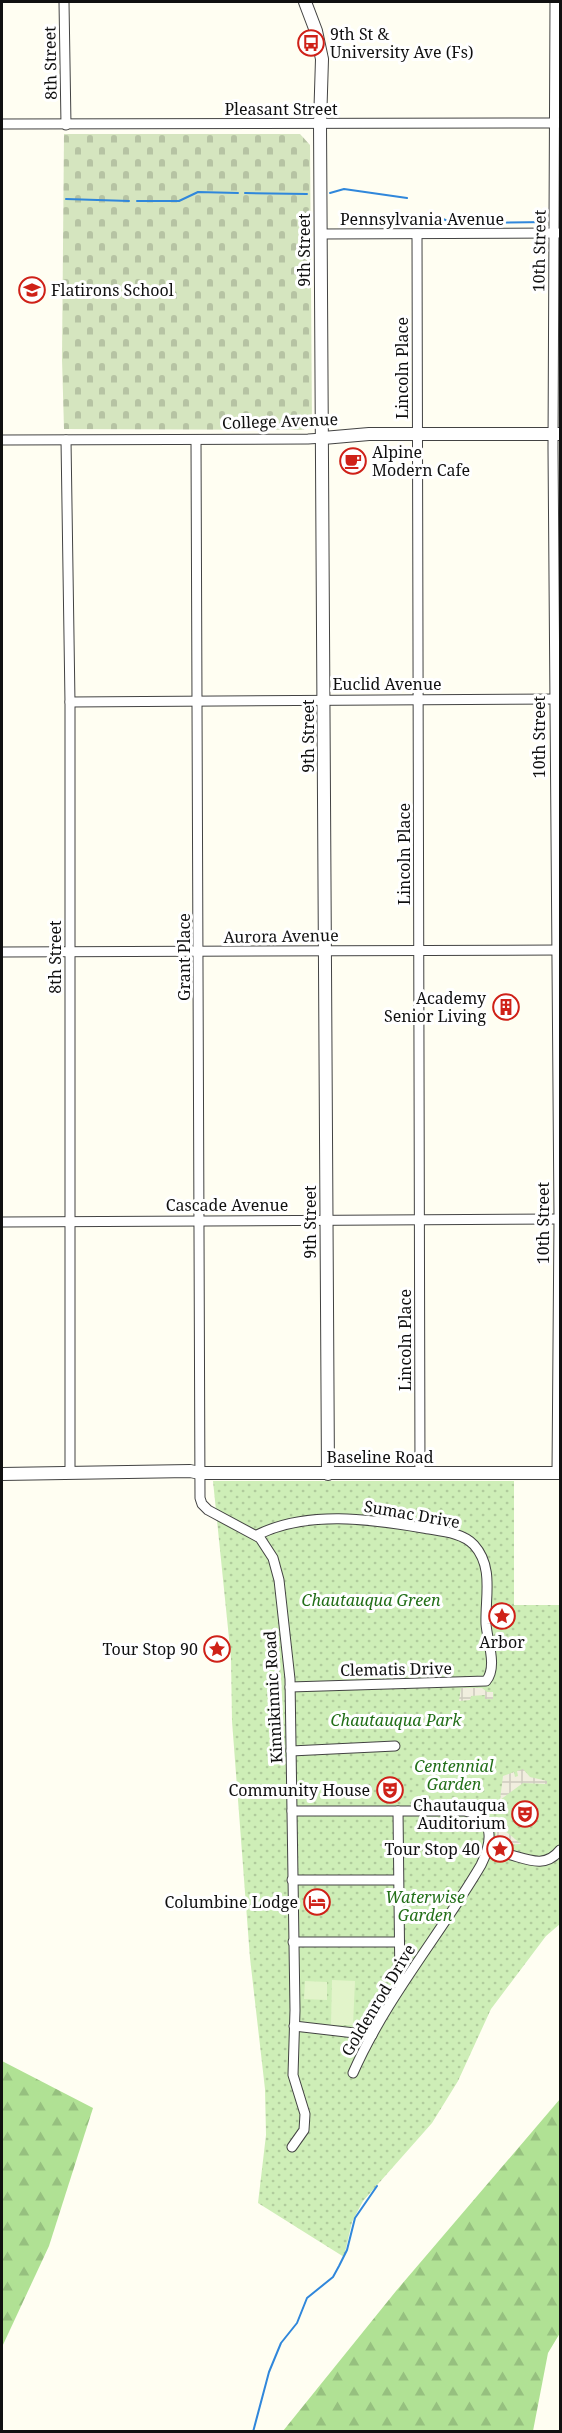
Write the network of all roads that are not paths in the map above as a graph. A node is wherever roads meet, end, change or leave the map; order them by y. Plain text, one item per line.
1 (64, 2) edge
2 (305, 2) edge
3 (316, 2) edge
4 (555, 2) edge
5 (312, 18) junction
6 (558, 123) edge
7 (2, 124) edge
8 (320, 124) junction
9 (66, 125) junction
10 (557, 233) edge
11 (321, 234) junction
12 (417, 234) junction
13 (417, 434) junction
14 (557, 434) edge
15 (323, 438) junction
16 (2, 440) edge
17 (66, 440) junction
18 (196, 440) junction
19 (324, 699) junction
20 (418, 699) junction
21 (557, 699) edge
22 (198, 701) junction
23 (70, 702) junction
24 (325, 950) junction
25 (419, 950) junction
26 (558, 950) edge
27 (199, 951) junction
28 (2, 952) edge
29 (70, 952) junction
30 (560, 1219) edge
31 (199, 1220) junction
32 (327, 1220) junction
33 (420, 1220) junction
34 (70, 1221) junction
35 (2, 1222) edge
36 (70, 1473) junction
37 (200, 1473) junction
38 (559, 1473) edge
39 (2, 1474) edge
40 (328, 1474) junction
41 (420, 1474) junction
42 (256, 1535) junction
43 (492, 1666) joint
44 (290, 1687) junction
45 (395, 1746) dead end
46 (291, 1751) junction
47 (292, 1811) junction
48 (398, 1811) junction
49 (561, 1850) edge
50 (487, 1852) junction
51 (292, 1880) junction
52 (398, 1880) junction
53 (293, 1942) junction
54 (399, 1942) junction
55 (400, 1987) junction
56 (294, 2026) junction
57 (372, 2035) junction
58 (353, 2073) dead end
59 (292, 2147) dead end

1 - 9 street, 8th Street
2 - 5 street, 9th Street
3 - 5 street
4 - 6 street, 10th Street
5 - 8 street, 9th Street
6 - 8 street, Pleasant Street
6 - 10 street, 10th Street
7 - 9 street, Pleasant Street
8 - 9 street, Pleasant Street
8 - 11 street, 9th Street
10 - 12 street, Pennsylvania Avenue
10 - 14 street, 10th Street
11 - 12 street, Pennsylvania Avenue
11 - 15 street, 9th Street
12 - 13 street, Lincoln Place
13 - 14 street, College Avenue
13 - 15 street, College Avenue
13 - 20 street, Lincoln Place
14 - 21 street, 10th Street
15 - 18 street, College Avenue
15 - 19 street, 9th Street
16 - 17 street, College Avenue
17 - 18 street, College Avenue
17 - 23 street, 8th Street
18 - 22 street, Grant Place
19 - 20 street, Euclid Avenue
19 - 22 street, Euclid Avenue
19 - 24 street, 9th Street
20 - 21 street, Euclid Avenue
20 - 25 street, Lincoln Place
21 - 26 street, 10th Street
22 - 23 street, Euclid Avenue
22 - 27 street, Grant Place
23 - 29 street, 8th Street
24 - 25 street, Aurora Avenue
24 - 27 street, Aurora Avenue
24 - 32 street, 9th Street
25 - 26 street, Aurora Avenue
25 - 33 street, Lincoln Place
26 - 30 street, 10th Street
27 - 29 street, Aurora Avenue
27 - 31 street, Grant Place
28 - 29 street, Aurora Avenue
29 - 34 street, 8th Street
30 - 33 street, Cascade Avenue
30 - 38 street, 10th Street
31 - 32 street, Cascade Avenue
31 - 34 street, Cascade Avenue
31 - 37 street, Grant Place
32 - 33 street, Cascade Avenue
32 - 40 street, 9th Street
33 - 41 street, Lincoln Place
34 - 35 street, Cascade Avenue
34 - 36 street, 8th Street
36 - 37 street, Baseline Road
36 - 39 street, Baseline Road
37 - 40 street, Baseline Road
37 - 42 street, Kinnikinnic Road
38 - 41 street, Baseline Road
40 - 41 street, Baseline Road
42 - 43 street, Sumac Drive
42 - 44 street, Kinnikinnic Road
43 - 44 street, Clematis Drive
44 - 46 street, Kinnikinnic Road
45 - 46 street
46 - 47 street, Kinnikinnic Road
47 - 48 street
47 - 51 street, Kinnikinnic Road
48 - 50 street
48 - 52 street
49 - 50 street
50 - 55 street, Goldenrod Drive
51 - 52 street
51 - 53 street, Kinnikinnic Road
52 - 54 street
53 - 54 street
53 - 56 street, Kinnikinnic Road
54 - 55 street
55 - 57 street, Goldenrod Drive
56 - 57 street
56 - 59 street, Kinnikinnic Road
57 - 58 street, Goldenrod Drive

